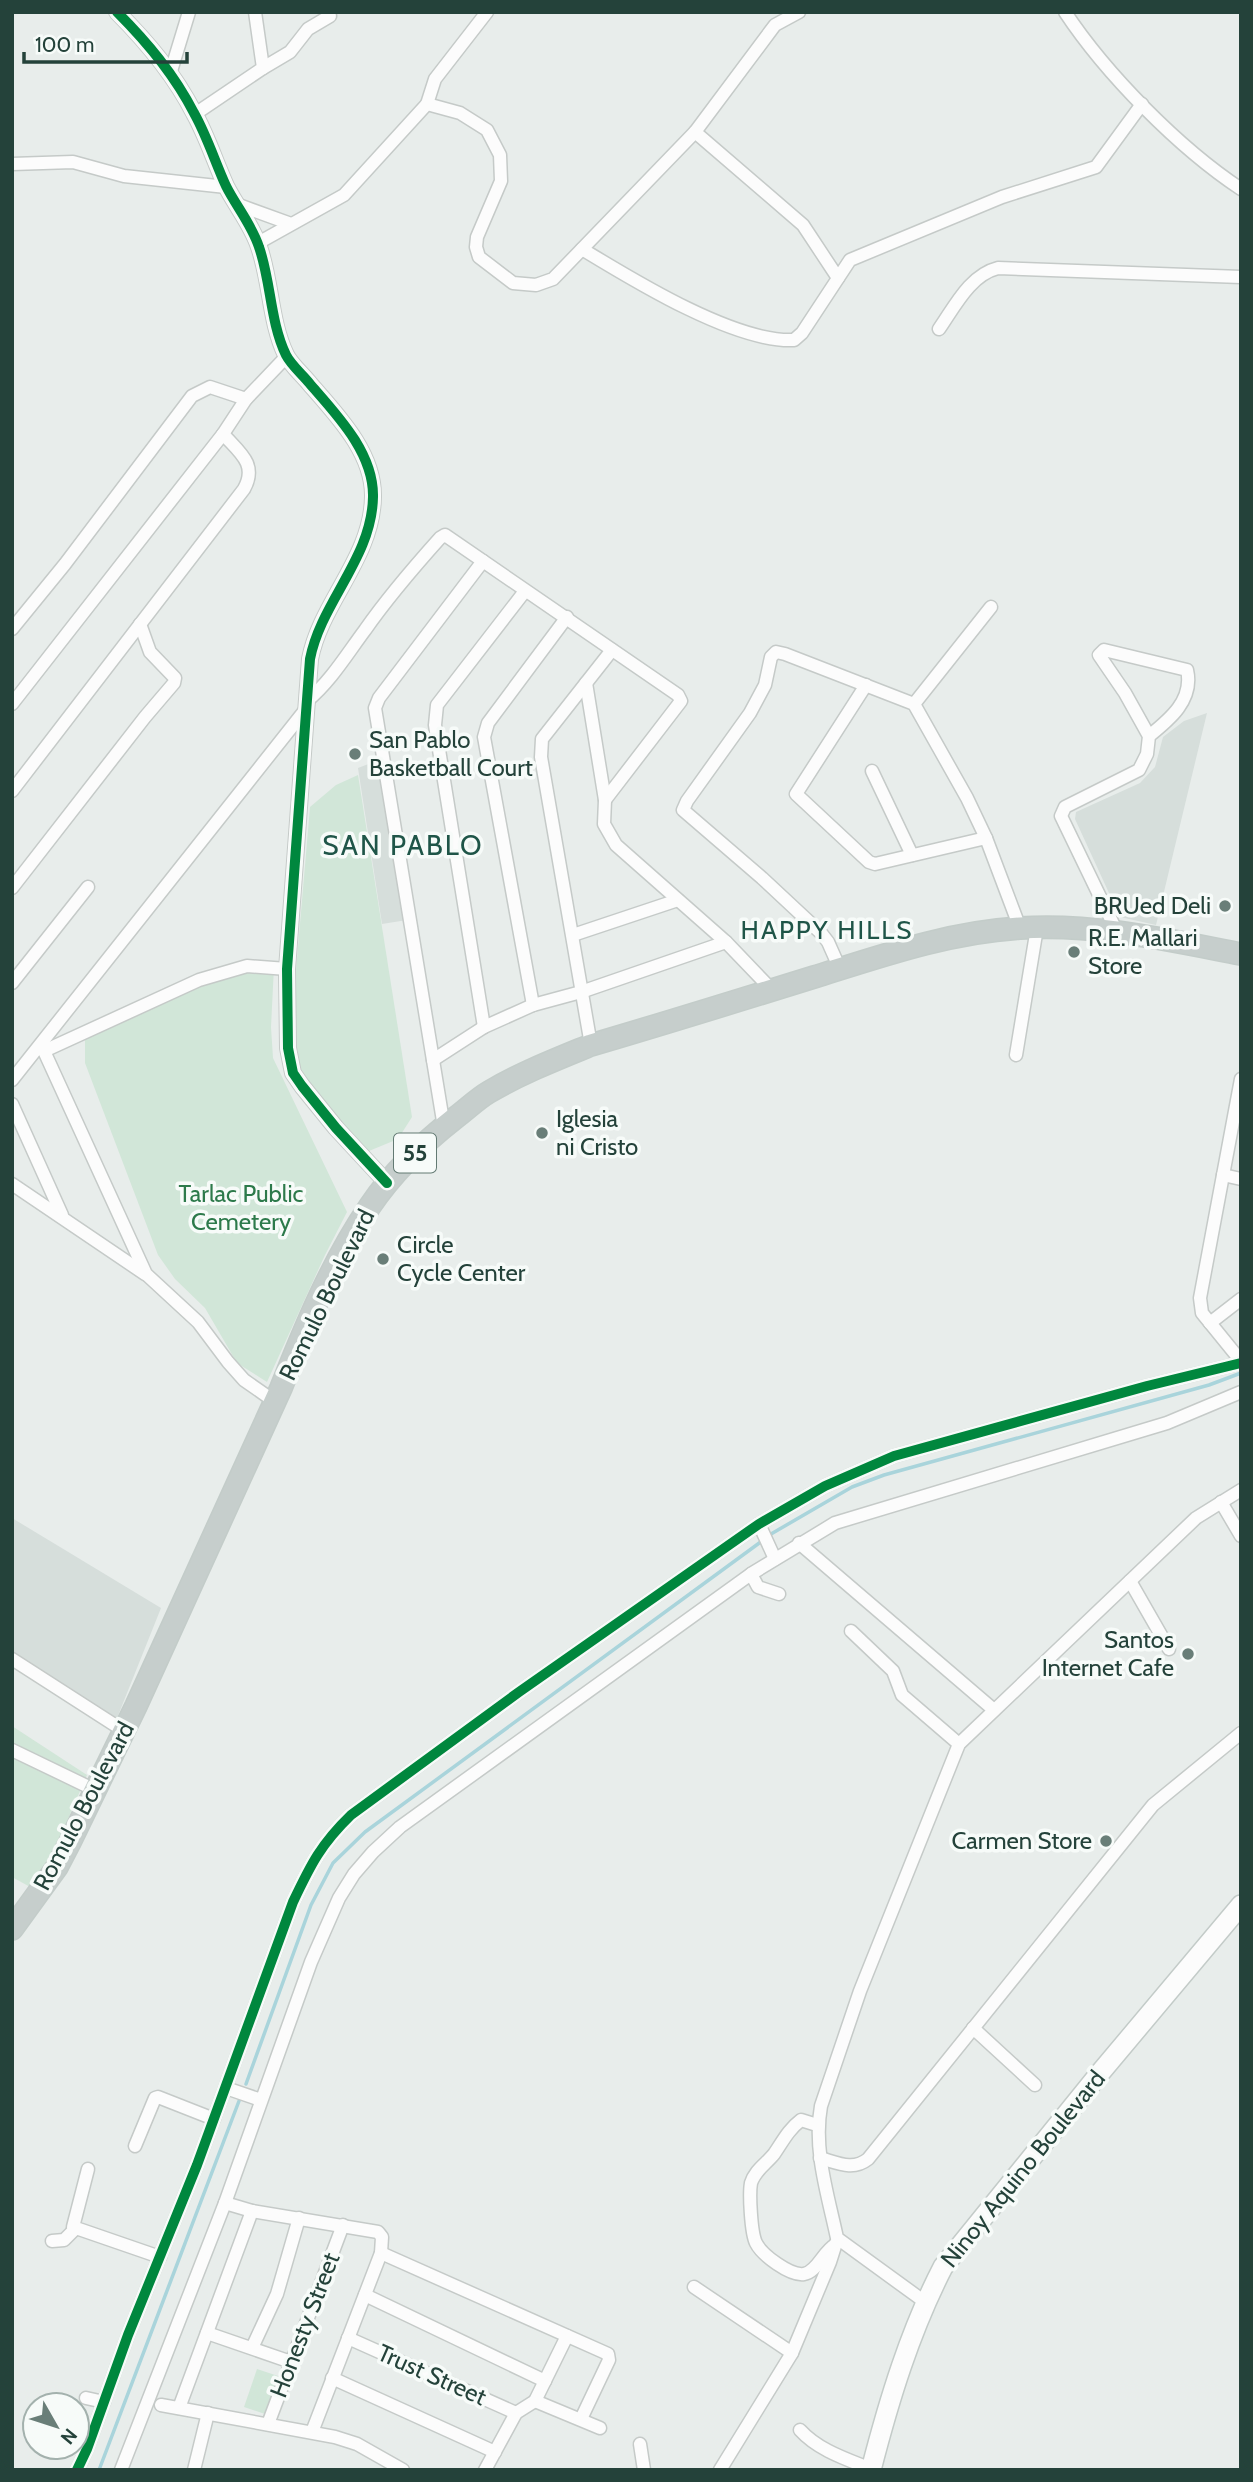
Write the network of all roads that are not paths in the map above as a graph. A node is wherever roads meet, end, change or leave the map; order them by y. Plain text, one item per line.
1 (117, 12) edge
2 (189, 12) edge
3 (255, 12) edge
4 (487, 12) edge
5 (799, 12) edge
6 (1065, 12) edge
7 (330, 16) dead end
8 (263, 68) junction
9 (171, 71) junction
10 (426, 104) junction
11 (1142, 104) junction
12 (195, 114) junction
13 (695, 132) junction
14 (12, 164) edge
15 (226, 187) junction
16 (1241, 189) edge
17 (236, 204) junction
18 (291, 224) junction
19 (258, 243) junction
20 (582, 249) junction
21 (1241, 277) edge
22 (838, 278) junction
23 (939, 329) dead end
24 (287, 356) junction
25 (246, 399) junction
26 (223, 434) junction
27 (483, 561) junction
28 (525, 591) junction
29 (991, 607) dead end
30 (567, 617) junction
31 (141, 624) junction
32 (12, 629) edge
33 (612, 650) junction
34 (586, 683) junction
35 (866, 685) junction
36 (12, 704) edge
37 (915, 704) junction
38 (306, 705) junction
39 (1149, 736) junction
40 (872, 771) dead end
41 (12, 792) edge
42 (605, 800) junction
43 (986, 838) junction
44 (912, 855) junction
45 (88, 887) dead end
46 (12, 888) edge
47 (678, 900) junction
48 (1029, 928) junction
49 (1117, 932) junction
50 (573, 935) junction
51 (726, 942) junction
52 (1241, 954) edge
53 (288, 969) junction
54 (840, 969) junction
55 (12, 984) edge
56 (772, 990) junction
57 (581, 992) junction
58 (533, 1005) junction
59 (484, 1027) junction
60 (591, 1045) junction
61 (42, 1049) junction
62 (1017, 1055) dead end
63 (433, 1060) junction
64 (1241, 1079) edge
65 (12, 1080) edge
66 (12, 1104) edge
67 (444, 1127) junction
68 (1223, 1175) junction
69 (1241, 1179) edge
70 (387, 1183) junction
71 (12, 1184) edge
72 (62, 1216) junction
73 (146, 1274) junction
74 (1241, 1299) edge
75 (1210, 1323) junction
76 (1241, 1362) edge
77 (1241, 1392) edge
78 (274, 1401) junction
79 (1241, 1490) edge
80 (1221, 1502) junction
81 (759, 1524) junction
82 (1241, 1536) edge
83 (799, 1543) junction
84 (775, 1559) junction
85 (751, 1574) junction
86 (1130, 1581) junction
87 (779, 1594) dead end
88 (851, 1631) dead end
89 (1169, 1649) dead end
90 (12, 1659) edge
91 (994, 1710) junction
92 (124, 1731) junction
93 (1241, 1733) edge
94 (960, 1744) junction
95 (12, 1750) edge
96 (95, 1790) junction
97 (1241, 1905) edge
98 (15, 1921) edge
99 (973, 2028) junction
100 (1035, 2085) dead end
101 (226, 2088) junction
102 (261, 2100) junction
103 (214, 2119) junction
104 (817, 2125) junction
105 (135, 2146) dead end
106 (820, 2158) junction
107 (88, 2169) dead end
108 (225, 2203) junction
109 (252, 2211) junction
110 (299, 2218) junction
111 (342, 2225) junction
112 (76, 2228) junction
113 (52, 2241) dead end
114 (836, 2241) junction
115 (382, 2253) junction
116 (160, 2257) junction
117 (694, 2287) dead end
118 (365, 2295) junction
119 (925, 2302) junction
120 (207, 2333) junction
121 (567, 2336) junction
122 (348, 2338) junction
123 (252, 2348) junction
124 (792, 2353) junction
125 (291, 2362) junction
126 (331, 2378) junction
127 (545, 2381) junction
128 (91, 2399) edge
129 (535, 2400) junction
130 (104, 2402) junction
131 (161, 2405) dead end
132 (179, 2407) junction
133 (208, 2413) junction
134 (516, 2413) junction
135 (581, 2419) junction
136 (268, 2424) junction
137 (600, 2428) dead end
138 (800, 2430) dead end
139 (312, 2432) junction
140 (640, 2444) dead end
141 (495, 2452) junction
142 (871, 2469) edge
143 (77, 2470) edge
144 (121, 2470) edge
145 (194, 2470) edge
146 (403, 2470) edge
147 (485, 2470) edge
148 (644, 2470) edge
149 (720, 2470) edge

1 - 9 street
2 - 9 street
3 - 8 street
4 - 10 street
5 - 13 street
6 - 11 street
7 - 8 street
8 - 12 street
9 - 12 street
10 - 18 street
10 - 20 street
11 - 16 street
11 - 22 street
12 - 15 street
13 - 20 street
13 - 22 street
14 - 15 street
15 - 17 street
17 - 18 street
17 - 19 street
18 - 19 street
19 - 24 street
20 - 22 street
21 - 23 street
24 - 25 street
24 - 38 street
25 - 26 street
25 - 32 street
26 - 31 street
26 - 36 street
27 - 28 street
27 - 38 street
27 - 63 street
28 - 30 street
28 - 59 street
29 - 37 street
30 - 33 street
30 - 58 street
31 - 41 street
31 - 46 street
33 - 34 street
33 - 42 street
34 - 42 street
34 - 50 street
35 - 37 street
35 - 44 street
35 - 54 street
37 - 43 street
38 - 53 street
38 - 61 street
39 - 39 street
39 - 49 street
40 - 44 street
42 - 47 street
43 - 44 street
43 - 48 street
45 - 55 street
47 - 50 street
47 - 51 street
48 - 49 highway, Romulo Boulevard / 55
48 - 54 highway, Romulo Boulevard / 55
48 - 62 street
49 - 52 highway, Romulo Boulevard / 55
50 - 57 street
51 - 56 street
51 - 57 street
53 - 61 street
53 - 70 street
54 - 56 highway, Romulo Boulevard / 55
56 - 60 highway, Romulo Boulevard / 55
57 - 58 street
57 - 60 street
58 - 59 street
59 - 63 street
60 - 67 highway, Romulo Boulevard / 55
61 - 65 street
61 - 73 street
63 - 67 street
64 - 68 street
66 - 72 street
67 - 70 highway, Romulo Boulevard / 55
68 - 69 street
68 - 75 street
70 - 78 highway, Romulo Boulevard / 55
71 - 72 street
72 - 73 street
73 - 78 street
74 - 75 street
75 - 76 street
76 - 81 street
77 - 83 street
78 - 92 highway, Romulo Boulevard / 55
79 - 80 street
80 - 82 street
80 - 86 street
81 - 84 street
81 - 101 street
83 - 84 street
83 - 91 street
84 - 85 street
85 - 87 street
85 - 102 street
86 - 89 street
86 - 91 street
88 - 94 street
90 - 92 street
91 - 94 street
92 - 96 highway, Romulo Boulevard / 55
93 - 99 street
94 - 104 street
95 - 96 street
96 - 98 highway, Romulo Boulevard / 55
97 - 119 main road, Ninoy Aquino Boulevard
99 - 100 street
99 - 106 street
101 - 102 street
101 - 103 street
102 - 108 street
103 - 105 street
103 - 116 street
104 - 106 street
104 - 114 street
106 - 114 street
107 - 112 street
108 - 109 street
108 - 144 street
109 - 110 street
109 - 120 street
110 - 111 street
110 - 123 street
111 - 115 street
111 - 125 street, Honesty Street
112 - 113 street
112 - 116 street
114 - 119 street
114 - 124 street
115 - 118 street
115 - 121 street
116 - 130 street
117 - 124 street
118 - 122 street
118 - 127 street
119 - 142 main road, Ninoy Aquino Boulevard
120 - 123 street
120 - 132 street
121 - 127 street
121 - 135 street
122 - 126 street
122 - 134 street, Trust Street
123 - 125 street
124 - 149 street
125 - 136 street, Honesty Street
126 - 139 street
126 - 141 street
127 - 129 street
128 - 130 street
129 - 134 street
129 - 135 street
130 - 143 street
131 - 132 street
132 - 133 street
133 - 136 street
133 - 145 street
134 - 141 street
135 - 137 street
136 - 139 street
138 - 142 street
139 - 146 street
140 - 148 street
141 - 147 street

